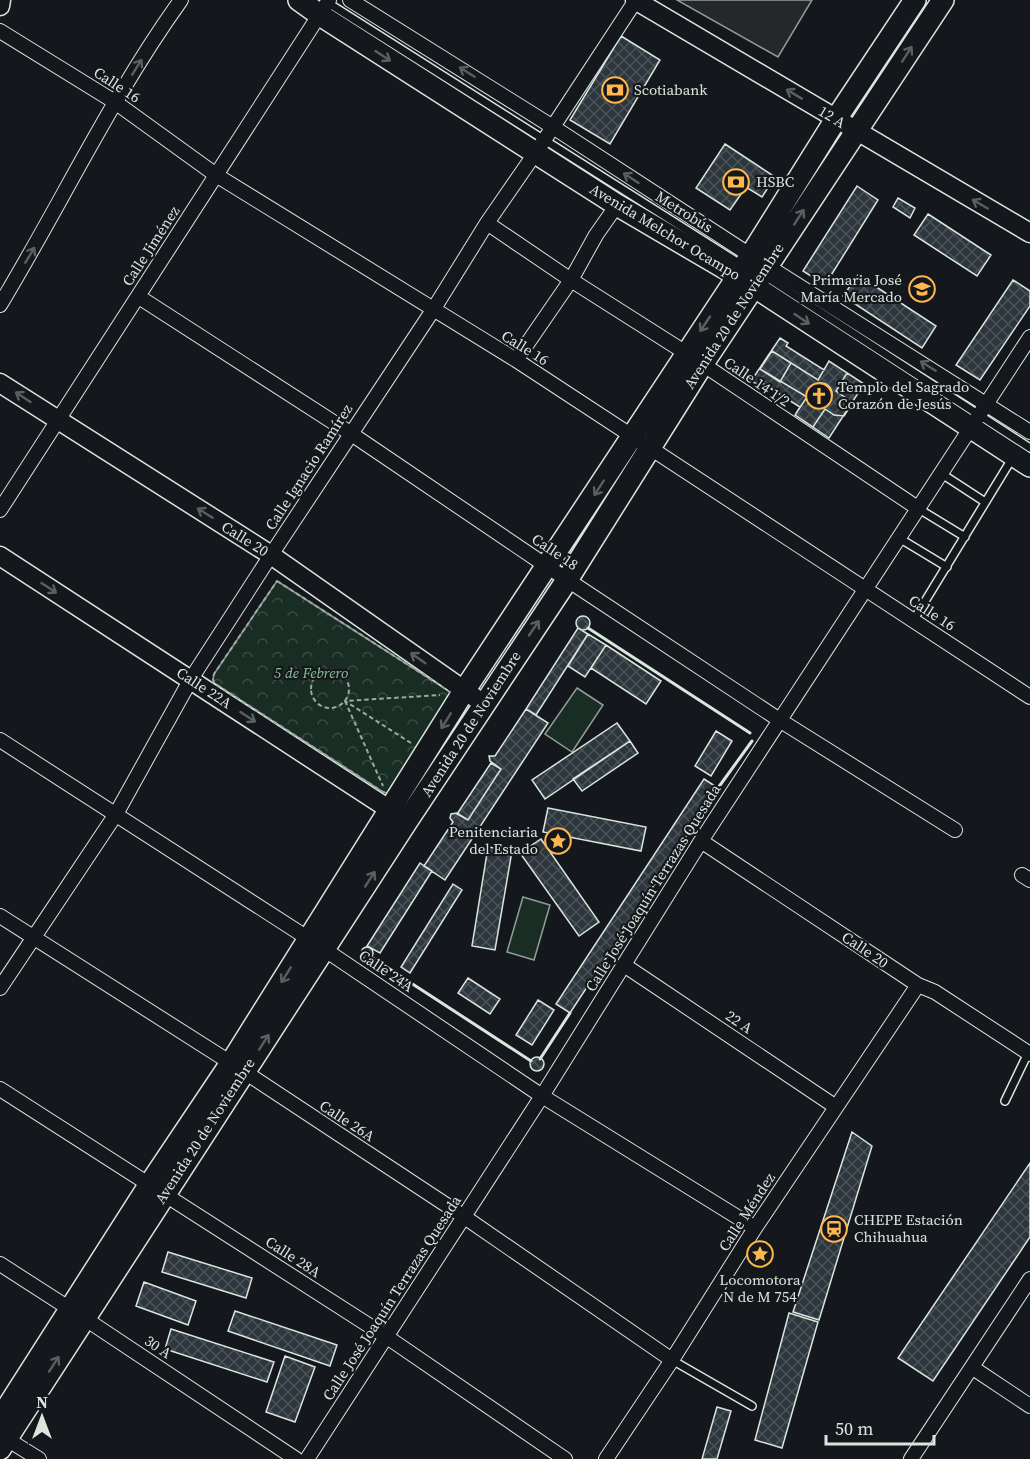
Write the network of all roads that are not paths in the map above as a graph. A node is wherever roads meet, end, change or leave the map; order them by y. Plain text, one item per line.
1 (1, 0) edge
2 (166, 0) edge
3 (181, 0) edge
4 (299, 0) edge
5 (350, 0) edge
6 (636, 0) edge
7 (915, 0) edge
8 (943, 0) edge
9 (325, 5) edge
10 (0, 6) edge
11 (164, 24) junction
12 (0, 31) edge
13 (115, 102) junction
14 (836, 119) junction
15 (553, 126) junction
16 (856, 131) junction
17 (540, 146) junction
18 (216, 175) junction
19 (617, 205) junction
20 (487, 223) junction
21 (1030, 234) edge
22 (752, 271) junction
23 (571, 280) junction
24 (139, 297) junction
25 (0, 305) edge
26 (433, 310) junction
27 (1030, 337) edge
28 (694, 359) junction
29 (516, 360) junction
30 (0, 382) edge
31 (979, 416) junction
32 (58, 421) junction
33 (1030, 432) edge
34 (351, 433) junction
35 (640, 443) junction
36 (1025, 456) edge
37 (942, 474) junction
38 (985, 502) junction
39 (919, 509) junction
40 (0, 510) edge
41 (965, 537) junction
42 (899, 538) junction
43 (271, 555) junction
44 (0, 556) edge
45 (548, 567) junction
46 (947, 567) junction
47 (567, 580) junction
48 (865, 589) junction
49 (913, 621) junction
50 (191, 679) junction
51 (458, 693) junction
52 (1030, 697) edge
53 (483, 704) junction
54 (781, 721) junction
55 (0, 740) edge
56 (395, 808) junction
57 (116, 814) junction
58 (955, 831) dead end
59 (701, 841) junction
60 (0, 916) edge
61 (33, 938) junction
62 (317, 944) junction
63 (624, 965) junction
64 (918, 985) junction
65 (0, 988) edge
66 (1029, 1054) edge
67 (237, 1068) junction
68 (0, 1089) edge
69 (542, 1096) junction
70 (1005, 1101) dead end
71 (837, 1107) junction
72 (157, 1189) junction
73 (463, 1216) junction
74 (755, 1228) junction
75 (0, 1264) edge
76 (1030, 1279) edge
77 (77, 1313) junction
78 (387, 1337) junction
79 (672, 1360) junction
80 (973, 1368) junction
81 (752, 1406) dead end
82 (1030, 1406) edge
83 (2, 1435) edge
84 (39, 1459) edge
85 (296, 1459) edge
86 (307, 1459) edge
87 (565, 1459) edge
88 (606, 1459) edge
89 (911, 1459) edge

1 - 10 main road
2 - 11 street
3 - 11 street
4 - 9 main road, Avenida Melchor Ocampo
15 -> 5 street, Avenida Melchor Ocampo
14 -> 6 main road, 12 A
6 - 15 street, Calle Ignacio Ramírez
7 - 14 main road, Avenida 20 de Noviembre
16 -> 8 main road, Avenida 20 de Noviembre
9 - 17 main road, Avenida Melchor Ocampo
9 - 18 street, Calle Jiménez
13 -> 11 street
12 - 13 street, Calle 16
13 - 18 street, Calle 16
25 -> 13 street
14 - 16 main road, 12 A
14 - 22 main road, Avenida 20 de Noviembre
15 - 17 street, Calle Ignacio Ramírez
22 -> 15 street, Avenida Melchor Ocampo
21 -> 16 main road, 12 A
22 -> 16 main road, Avenida 20 de Noviembre
17 - 19 main road, Avenida Melchor Ocampo
17 - 20 street, Calle Ignacio Ramírez
17 - 22 lane, Metrobús
18 - 24 street, Calle Jiménez
18 - 26 street, Calle 16
19 - 22 main road, Avenida Melchor Ocampo
19 - 23 street
20 - 23 street, Calle 14 1/2
20 - 26 street, Calle Ignacio Ramírez
22 - 28 main road, Avenida 20 de Noviembre
22 - 31 main road, Avenida Melchor Ocampo
31 -> 22 street, Avenida Melchor Ocampo
23 - 28 street, Calle 14 1/2
23 - 29 street
24 - 32 street, Calle Jiménez
24 - 34 street, Calle 18
26 - 29 street, Calle 16
26 - 34 street, Calle Ignacio Ramírez
27 - 31 street, Calle José Joaquín Terrazas Quesada
28 - 35 main road, Avenida 20 de Noviembre
28 - 39 street, Calle 14 1/2
29 - 35 street, Calle 16
32 -> 30 main road, Calle 20
31 - 33 street, Avenida Melchor Ocampo
31 - 36 main road, Avenida Melchor Ocampo
31 - 37 street, Calle José Joaquín Terrazas Quesada
32 - 40 street, Calle Jiménez
43 -> 32 main road, Calle 20
34 - 43 street, Calle Ignacio Ramírez
34 - 45 street, Calle 18
35 -> 45 main road, Avenida 20 de Noviembre
35 - 47 main road, Avenida 20 de Noviembre
35 - 48 street, Calle 16
36 - 38 lane
37 - 38 lane
37 - 39 street, Calle José Joaquín Terrazas Quesada
38 - 41 lane
39 - 41 lane
39 - 42 street, Calle José Joaquín Terrazas Quesada
41 - 46 lane
42 - 46 lane
42 - 48 street, Calle José Joaquín Terrazas Quesada
43 - 50 street, Calle Ignacio Ramírez
51 -> 43 main road, Calle 20
44 -> 50 main road, Calle 22A
45 - 47 street, Calle 18
45 - 51 main road, Avenida 20 de Noviembre
46 - 49 lane
53 -> 47 main road, Avenida 20 de Noviembre
47 - 54 street, Calle 18
48 - 49 street, Calle 16
48 - 54 street, Calle José Joaquín Terrazas Quesada
49 - 52 street, Calle 16
50 -> 56 main road, Calle 22A
50 - 57 street, Calle Ignacio Ramírez
51 - 53 main road, Calle 20
51 -> 56 main road, Avenida 20 de Noviembre
53 - 56 main road, Avenida 20 de Noviembre
54 - 58 street, Calle 18
54 - 59 street, Calle José Joaquín Terrazas Quesada
55 - 57 street, Calle 24A
56 - 62 main road, Avenida 20 de Noviembre
57 - 61 street, Calle Ignacio Ramírez
57 - 62 street, Calle 24A
59 - 63 street, Calle José Joaquín Terrazas Quesada
59 - 64 street, Calle 20
60 - 61 street, Calle 26A
61 - 65 street, Calle Ignacio Ramírez
61 - 67 street, Calle 26A
62 - 67 main road, Avenida 20 de Noviembre
62 - 69 street, Calle 24A
63 - 69 street, Calle José Joaquín Terrazas Quesada
63 - 71 street, 22 A
64 - 66 street, Calle 20
64 - 71 street, Calle Méndez
66 - 70 lane
67 - 72 main road, Avenida 20 de Noviembre
67 - 73 street, Calle 26A
68 - 72 street, Calle 28A
69 - 73 street, Calle José Joaquín Terrazas Quesada
69 - 74 street, Calle 24A
71 - 74 street, Calle Méndez
72 - 77 main road, Avenida 20 de Noviembre
72 - 78 street, Calle 28A
73 - 78 street, Calle José Joaquín Terrazas Quesada
73 - 79 street, Calle 26A
74 - 79 street, Calle Méndez
75 - 77 street, 30 A
76 - 80 street
77 - 83 main road, Avenida 20 de Noviembre
77 - 85 street, 30 A
78 - 86 street, Calle José Joaquín Terrazas Quesada
78 - 87 street, Calle 28A
79 - 81 lane
79 - 88 street, Calle Méndez
80 - 82 street
80 - 89 street
83 - 84 street

